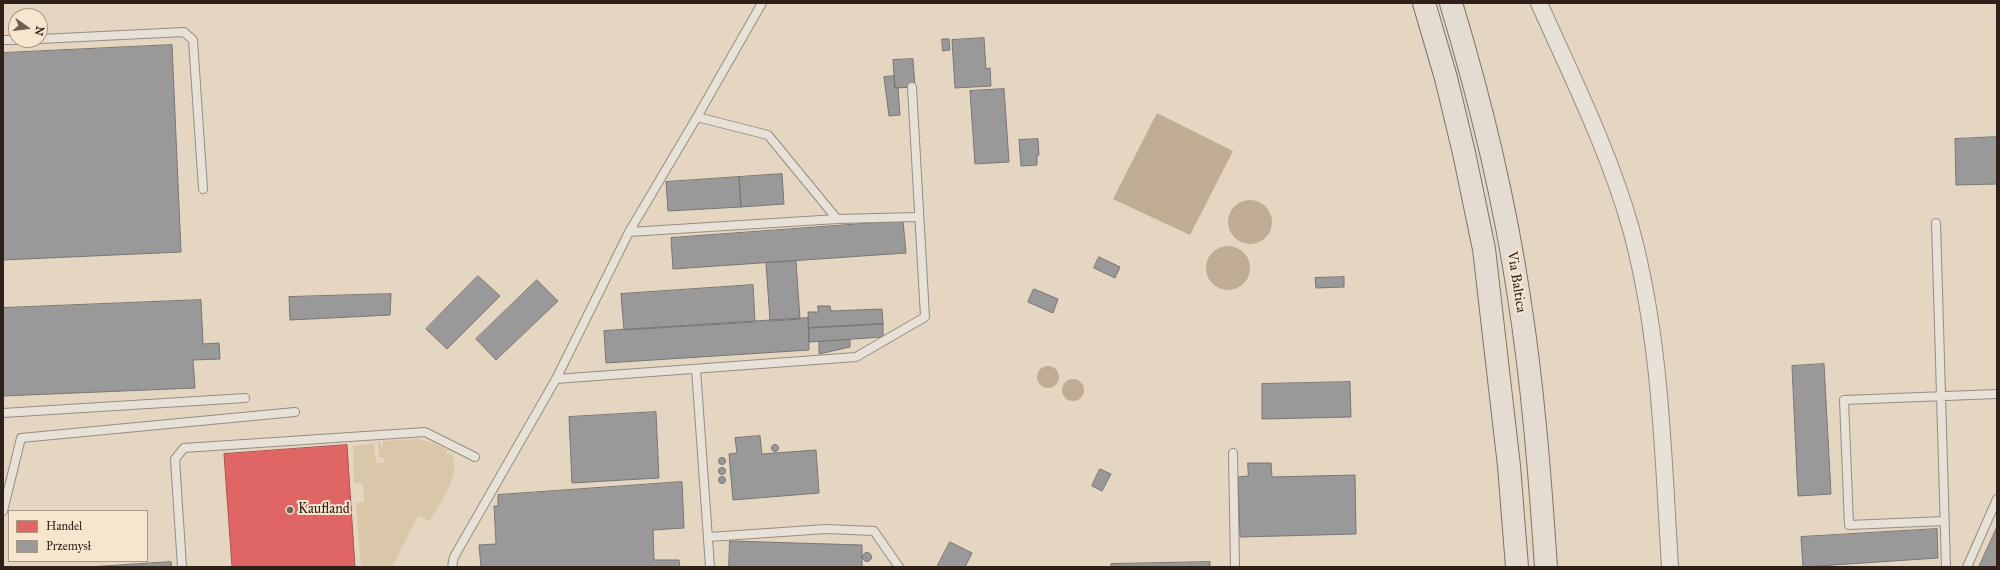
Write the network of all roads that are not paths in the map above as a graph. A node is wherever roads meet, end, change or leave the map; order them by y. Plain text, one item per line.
1 (762, 3) edge
2 (1424, 3) edge
3 (1451, 3) edge
4 (1539, 3) edge
5 (48, 39) edge
6 (912, 87) dead end
7 (697, 117) junction
8 (203, 189) dead end
9 (918, 217) junction
10 (837, 219) junction
11 (1936, 223) dead end
12 (628, 232) junction
13 (696, 369) junction
14 (556, 379) junction
15 (1997, 394) edge
16 (1941, 396) junction
17 (245, 398) dead end
18 (295, 412) dead end
19 (3, 413) edge
20 (1233, 453) dead end
21 (475, 457) dead end
22 (1997, 499) edge
23 (3, 511) edge
24 (1944, 521) junction
25 (709, 537) junction
26 (182, 567) edge
27 (452, 567) edge
28 (710, 567) edge
29 (899, 567) edge
30 (1235, 567) edge
31 (1517, 567) edge
32 (1546, 567) edge
33 (1670, 567) edge
34 (1946, 567) edge
35 (1967, 567) edge

1 - 7 lane
2 - 31 highway, Via Baltica
3 - 32 highway, Via Baltica
4 - 33 street
5 - 8 lane
6 - 9 lane
7 - 10 lane
7 - 12 lane
9 - 10 lane
9 - 13 lane
10 - 12 lane
11 - 16 lane
12 - 14 lane
13 - 14 lane
13 - 25 lane
14 - 27 lane
15 - 16 lane
16 - 24 lane
16 - 24 lane
17 - 19 lane
18 - 23 lane
20 - 30 lane
21 - 26 lane
22 - 35 lane
24 - 34 lane
25 - 28 lane
25 - 29 lane

